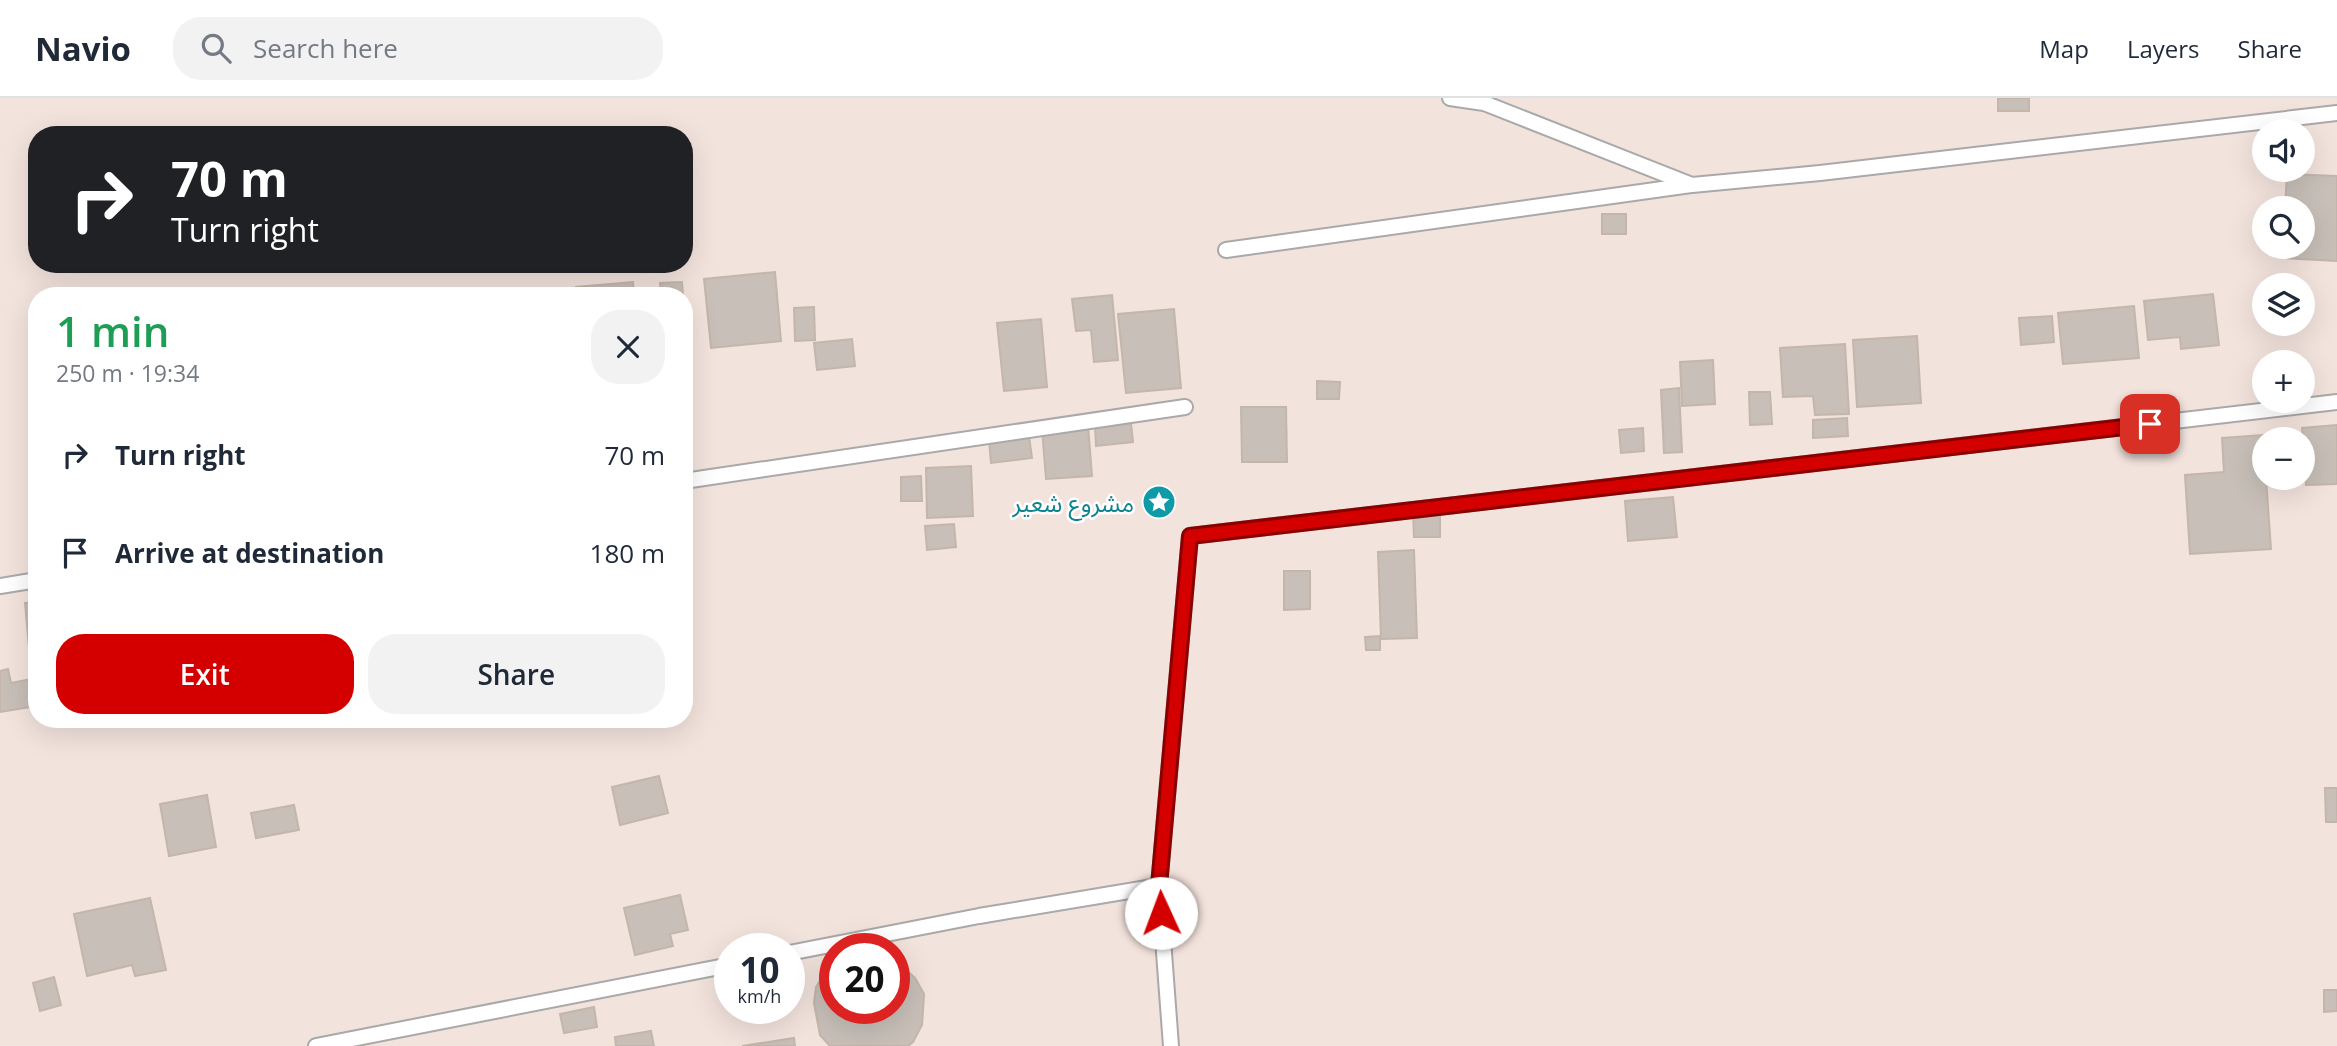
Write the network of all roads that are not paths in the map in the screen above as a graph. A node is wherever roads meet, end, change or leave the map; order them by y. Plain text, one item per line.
1 (1450, 98) edge
2 (2337, 113) edge
3 (1692, 185) junction
4 (1226, 250) dead end
5 (2337, 402) edge
6 (1185, 407) dead end
7 (693, 480) edge
8 (28, 581) edge
9 (0, 586) edge
10 (1159, 886) junction
11 (805, 950) edge
12 (714, 968) edge
13 (316, 1046) edge
14 (1171, 1046) edge

1 - 3 lane
2 - 3 lane
3 - 4 lane
5 - 10 lane
6 - 7 lane
8 - 9 lane
10 - 11 lane
10 - 14 lane
12 - 13 lane

